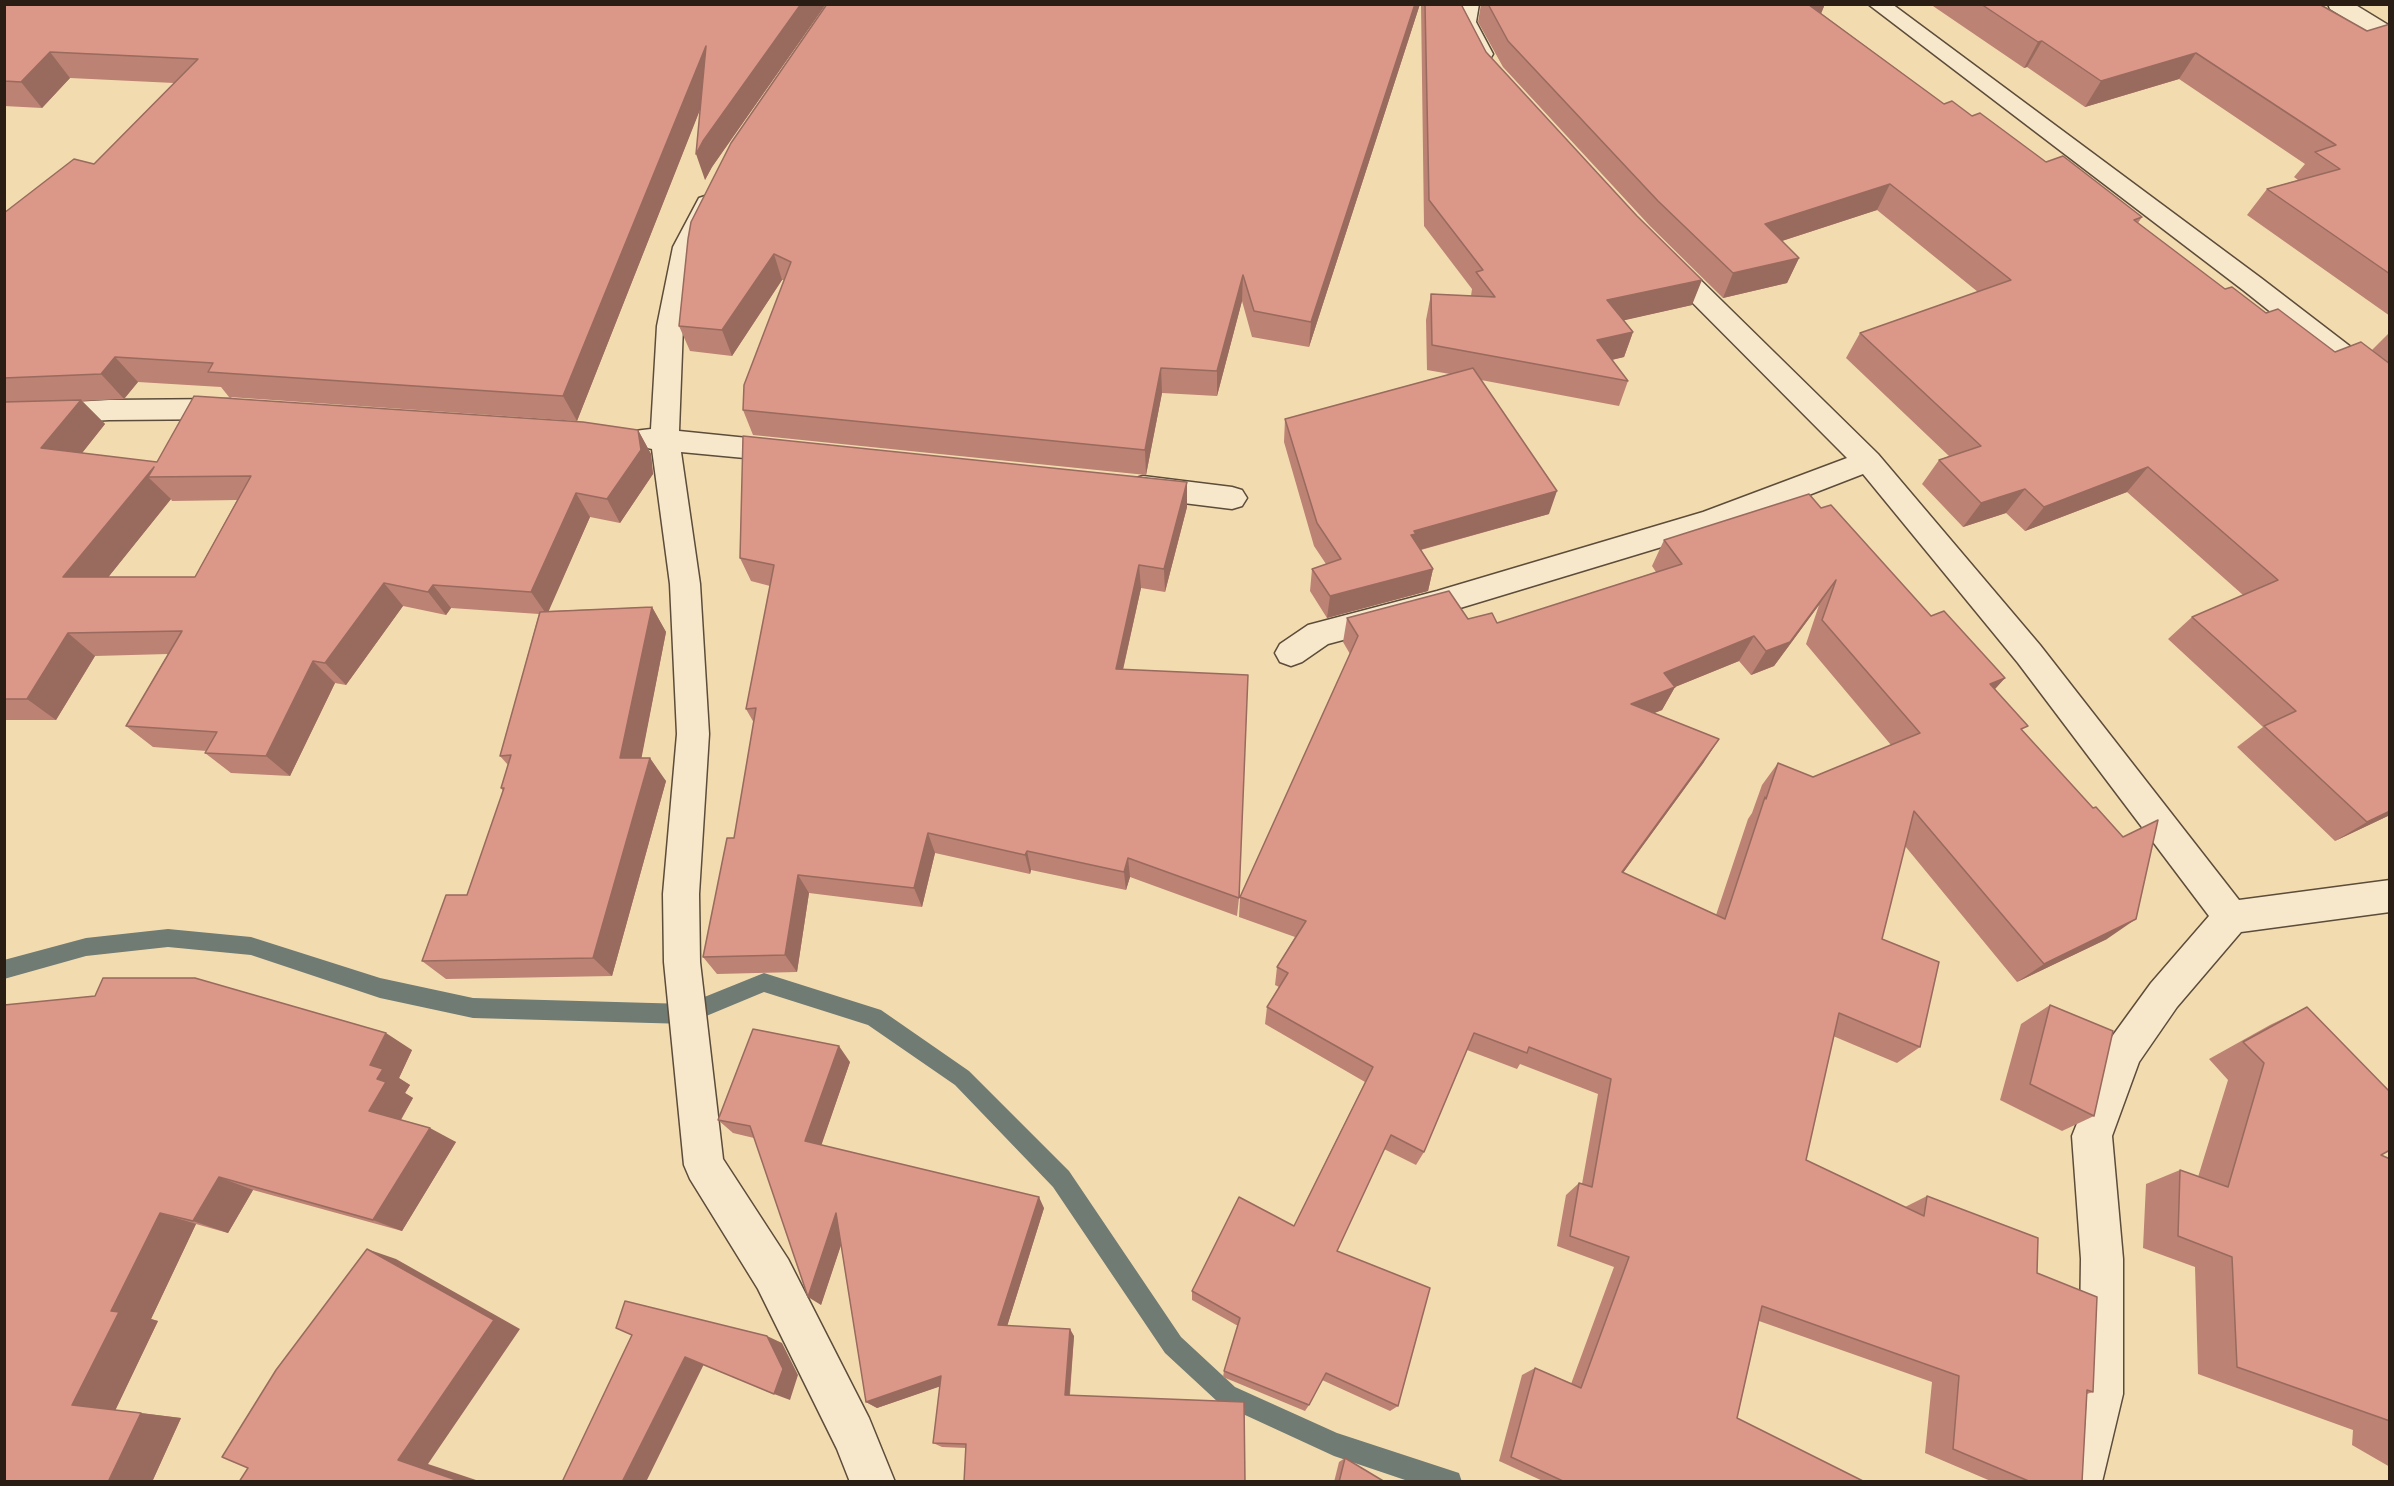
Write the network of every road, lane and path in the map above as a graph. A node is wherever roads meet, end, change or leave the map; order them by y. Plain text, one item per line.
1 (1468, 4) edge
2 (1878, 4) edge
3 (2338, 4) edge
4 (2390, 36) edge
5 (1499, 79) edge
6 (721, 178) edge
7 (1647, 243) edge
8 (2390, 392) edge
9 (259, 411) edge
10 (4, 416) edge
11 (617, 436) edge
12 (665, 440) junction
13 (818, 455) edge
14 (1868, 461) junction
15 (1112, 484) edge
16 (1232, 498) dead end
17 (1291, 653) dead end
18 (2390, 896) edge
19 (2231, 917) junction
20 (873, 1482) edge
21 (2080, 1482) edge

1 - 5 street
2 - 8 street
3 - 4 street
6 - 12 street
7 - 14 street
9 - 10 street
11 - 12 street
12 - 13 street
12 - 20 street
14 - 17 street
14 - 19 street
15 - 16 street
18 - 19 street
19 - 21 street

